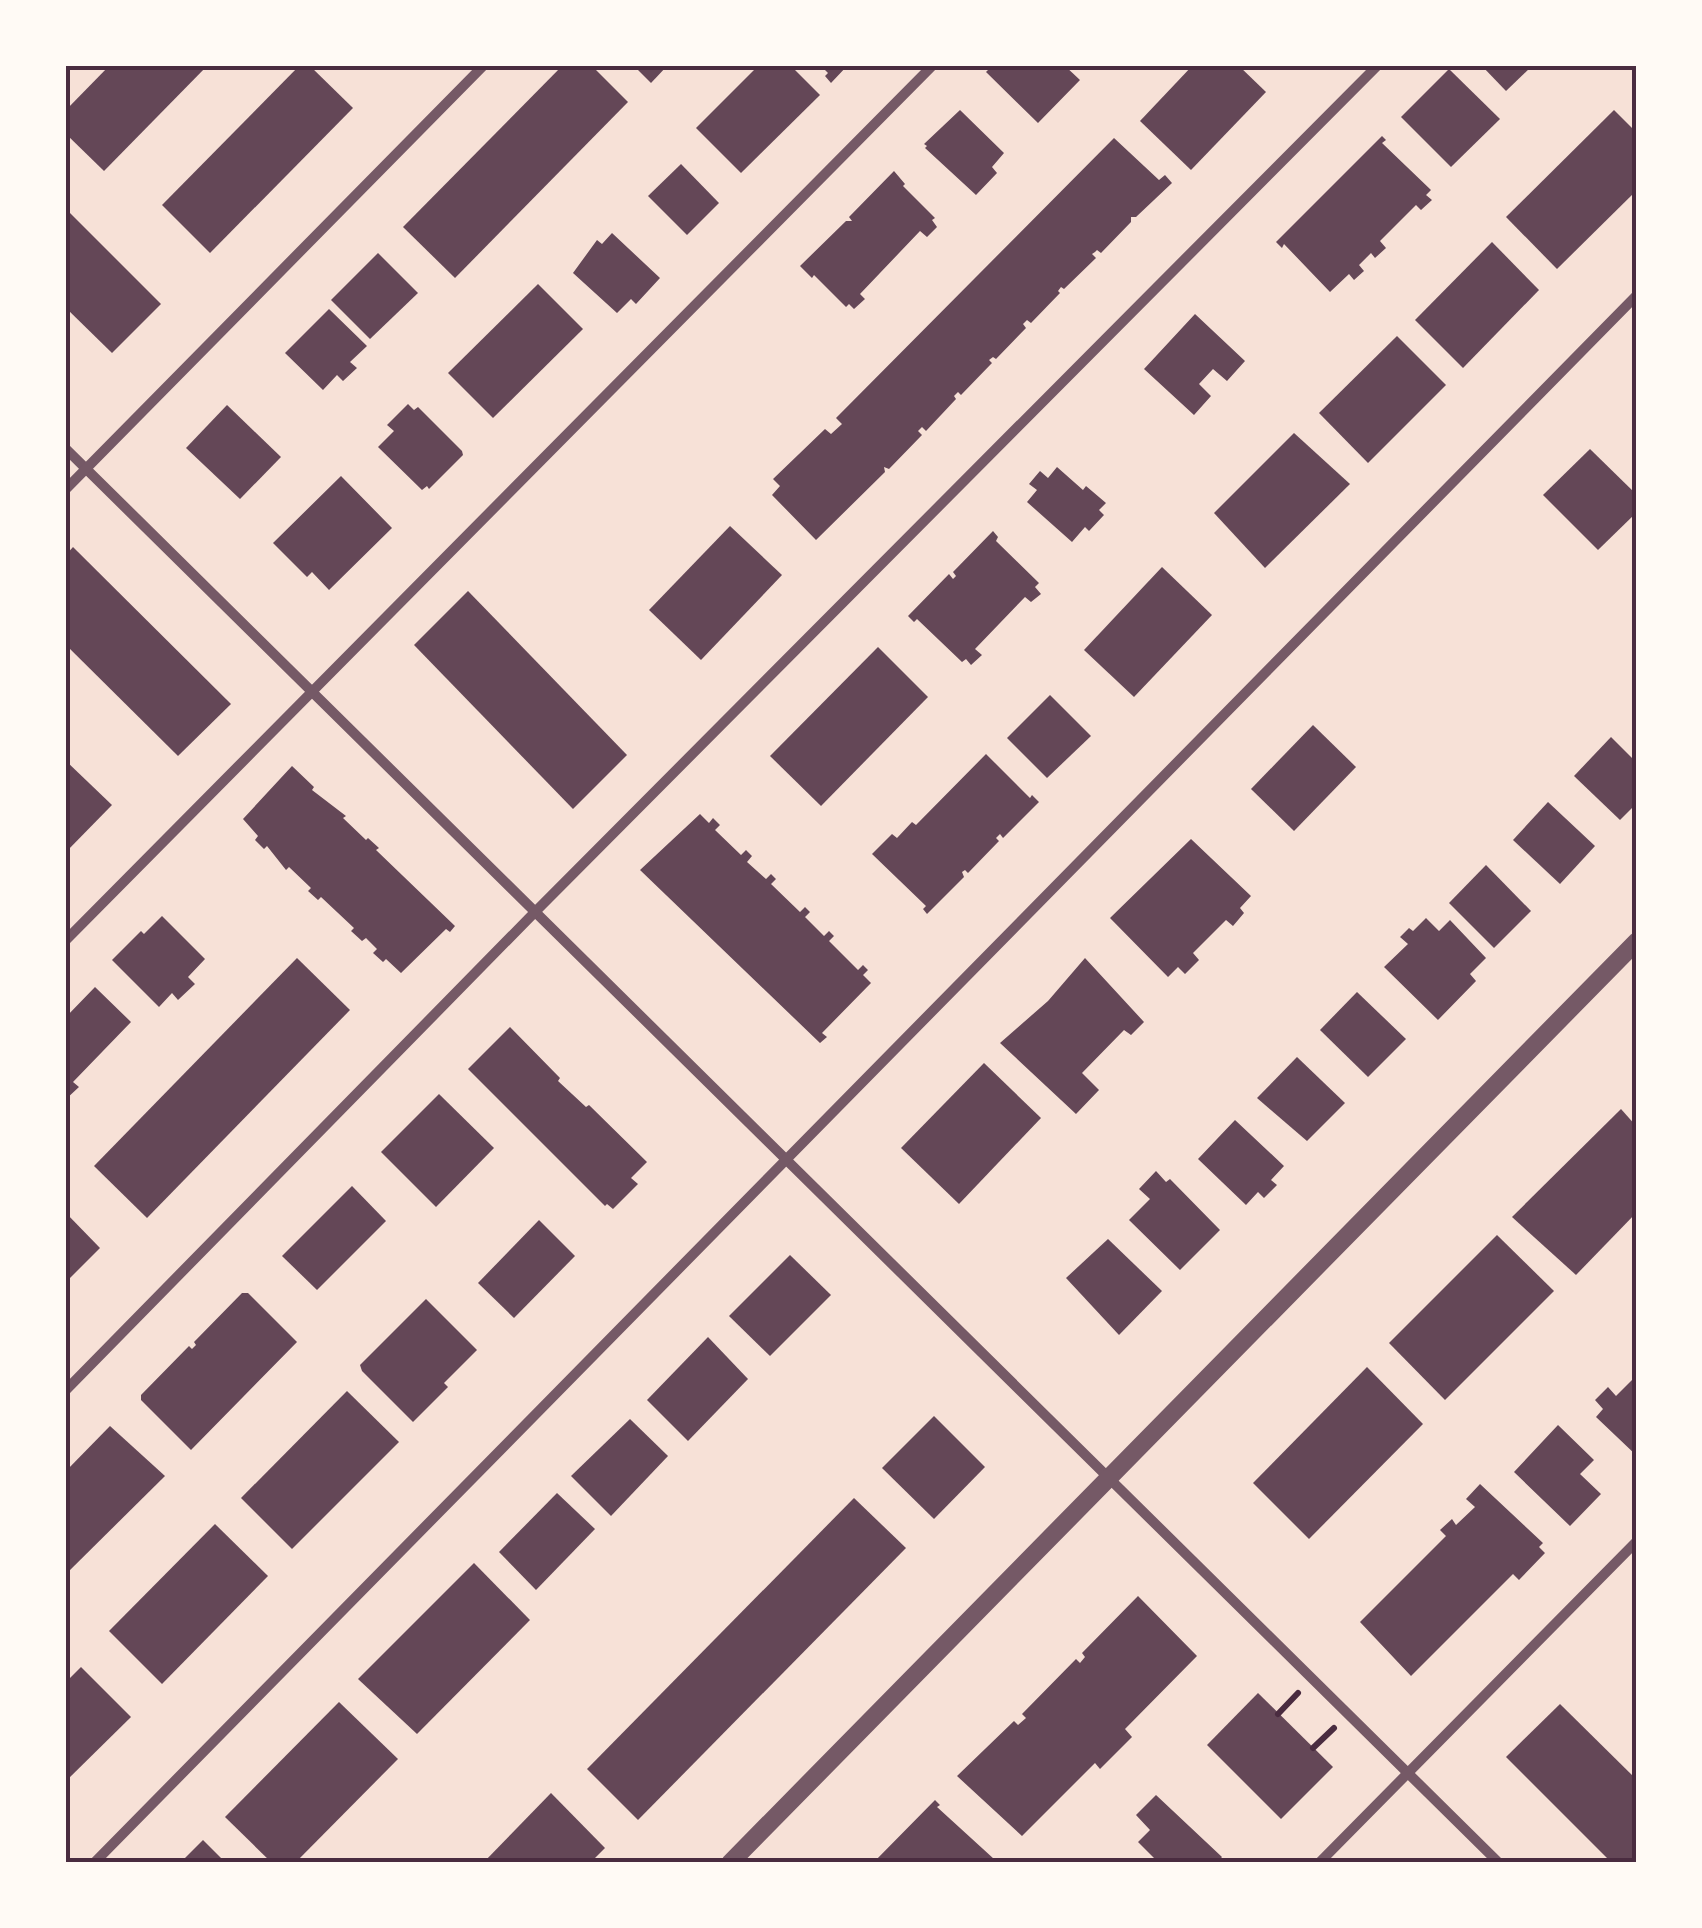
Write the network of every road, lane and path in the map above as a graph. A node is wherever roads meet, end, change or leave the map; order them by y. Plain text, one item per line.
1 (484, 65) edge
2 (932, 65) edge
3 (1378, 65) edge
4 (1637, 295) edge
5 (65, 448) edge
6 (86, 469) junction
7 (65, 490) edge
8 (312, 692) junction
9 (535, 912) junction
10 (1637, 940) edge
11 (65, 941) edge
12 (786, 1159) junction
13 (65, 1391) edge
14 (1107, 1476) junction
15 (1637, 1541) edge
16 (1409, 1774) junction
17 (94, 1863) edge
18 (730, 1863) edge
19 (1319, 1863) edge
20 (1499, 1863) edge

1 - 6 street
2 - 8 street
3 - 9 street
4 - 12 street
5 - 6 street
6 - 7 street
6 - 8 street
8 - 9 street
8 - 11 street
9 - 12 street
9 - 13 street
10 - 14 street
12 - 14 street
12 - 17 street
14 - 16 street
14 - 18 street
15 - 16 street
16 - 19 street
16 - 20 street

